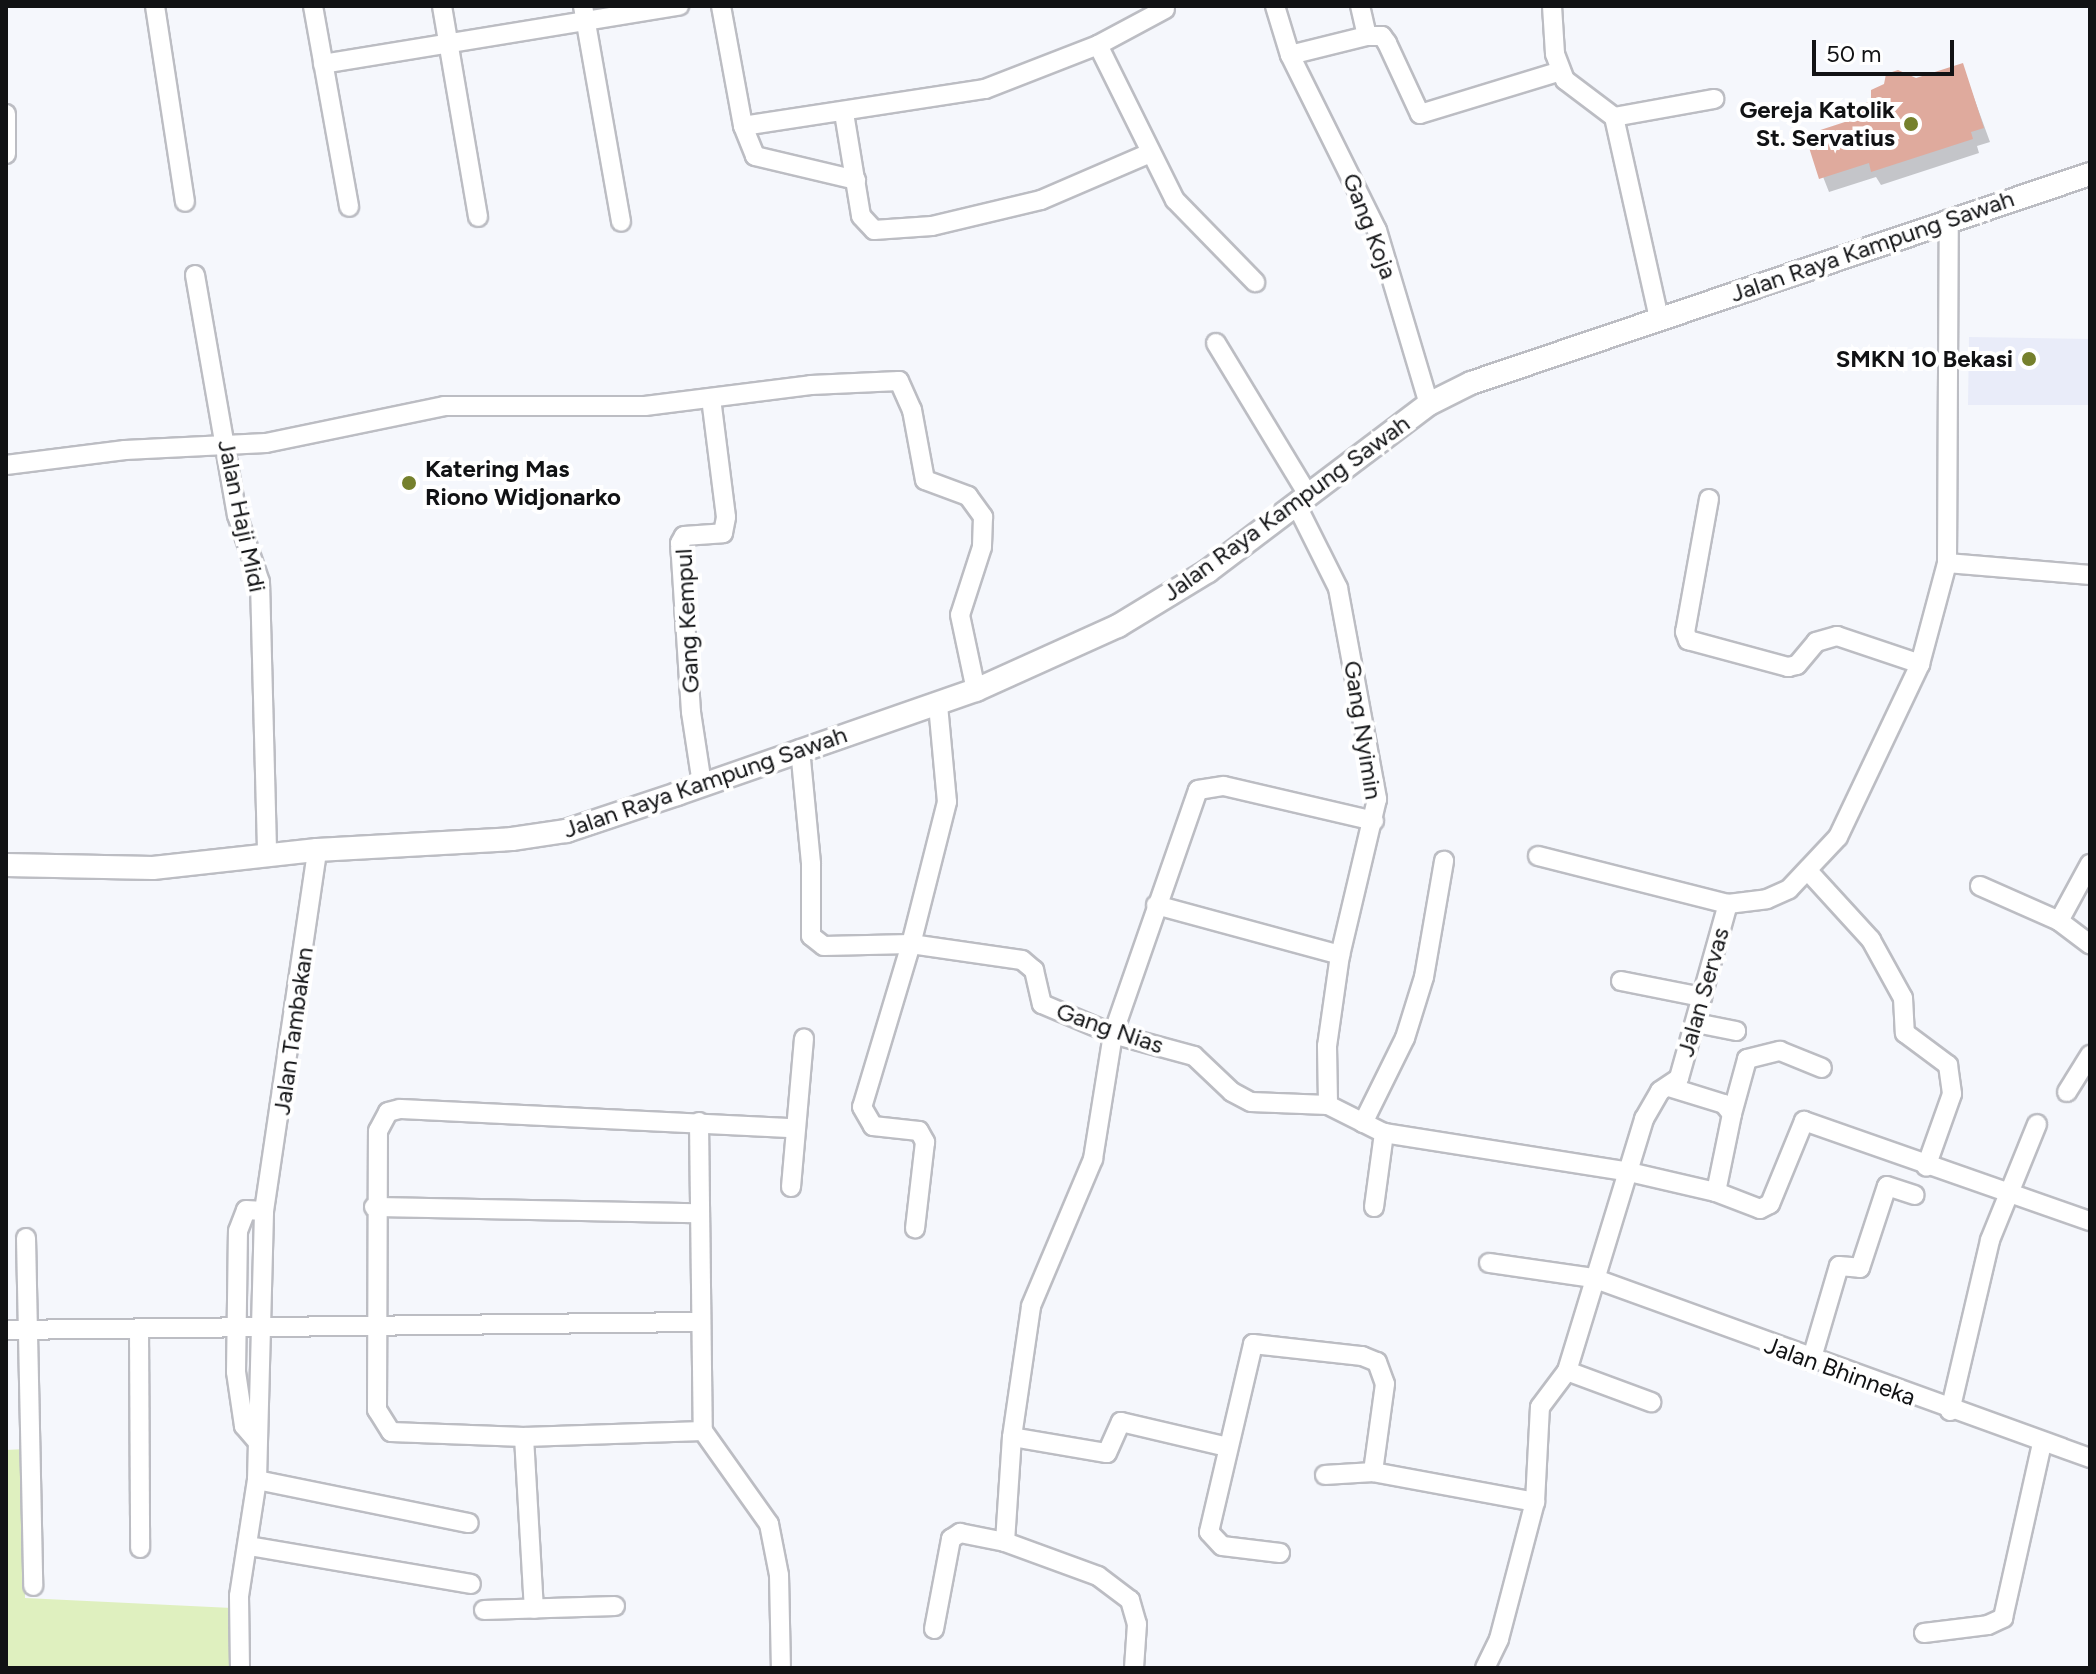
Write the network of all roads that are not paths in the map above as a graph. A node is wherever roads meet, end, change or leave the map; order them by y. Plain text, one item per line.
1 (155, 6) edge
2 (313, 6) edge
3 (442, 6) edge
4 (679, 6) edge
5 (721, 6) edge
6 (1275, 6) edge
7 (1360, 6) edge
8 (1552, 6) edge
9 (1165, 9) dead end
10 (584, 14) edge
11 (1367, 36) junction
12 (1098, 45) junction
13 (449, 46) junction
14 (1290, 55) junction
15 (323, 64) junction
16 (1561, 71) junction
17 (1714, 99) dead end
18 (844, 113) junction
19 (6, 114) edge
20 (1614, 117) junction
21 (743, 126) junction
22 (6, 154) edge
23 (1148, 154) junction
24 (2090, 174) edge
25 (856, 180) junction
26 (185, 202) dead end
27 (349, 207) dead end
28 (478, 217) dead end
29 (1949, 219) junction
30 (621, 222) dead end
31 (195, 275) dead end
32 (1255, 282) dead end
33 (1659, 318) junction
34 (1216, 343) dead end
35 (711, 399) junction
36 (1429, 404) junction
37 (226, 447) junction
38 (6, 465) edge
39 (1302, 499) junction
40 (1709, 499) dead end
41 (1947, 563) junction
42 (2090, 575) edge
43 (1920, 664) junction
44 (976, 690) junction
45 (938, 705) junction
46 (800, 749) junction
47 (702, 784) junction
48 (1374, 821) junction
49 (317, 850) junction
50 (267, 855) junction
51 (1538, 856) dead end
52 (1444, 861) dead end
53 (2090, 864) edge
54 (6, 865) edge
55 (1809, 872) junction
56 (1980, 886) dead end
57 (1728, 904) junction
58 (1156, 905) junction
59 (2059, 921) junction
60 (911, 944) junction
61 (2090, 944) edge
62 (1340, 955) junction
63 (1621, 981) dead end
64 (1702, 997) junction
65 (1696, 1023) junction
66 (1736, 1031) dead end
67 (1113, 1034) junction
68 (804, 1039) dead end
69 (2090, 1055) edge
70 (1822, 1068) dead end
71 (1669, 1087) junction
72 (2067, 1092) dead end
73 (1328, 1105) junction
74 (1732, 1114) junction
75 (699, 1122) junction
76 (1363, 1123) junction
77 (2037, 1124) dead end
78 (795, 1128) junction
79 (1384, 1133) junction
80 (1926, 1167) junction
81 (1625, 1171) junction
82 (791, 1187) dead end
83 (1716, 1192) junction
84 (1915, 1195) dead end
85 (2010, 1195) junction
86 (374, 1207) junction
87 (1374, 1207) dead end
88 (264, 1211) junction
89 (700, 1213) junction
90 (2090, 1221) edge
91 (915, 1228) dead end
92 (26, 1238) dead end
93 (1489, 1263) dead end
94 (1593, 1278) junction
95 (699, 1322) junction
96 (237, 1327) junction
97 (260, 1327) junction
98 (378, 1327) junction
99 (30, 1329) junction
100 (139, 1329) junction
101 (6, 1330) edge
102 (1811, 1361) junction
103 (1567, 1371) junction
104 (1651, 1402) dead end
105 (1950, 1411) junction
106 (703, 1431) junction
107 (524, 1437) junction
108 (1012, 1437) junction
109 (257, 1441) junction
110 (2042, 1443) junction
111 (1228, 1447) junction
112 (2090, 1458) edge
113 (1373, 1472) junction
114 (1325, 1475) dead end
115 (257, 1480) junction
116 (1535, 1502) junction
117 (469, 1523) dead end
118 (1005, 1542) junction
119 (249, 1546) junction
120 (140, 1548) dead end
121 (1280, 1553) dead end
122 (471, 1584) dead end
123 (33, 1586) dead end
124 (615, 1606) dead end
125 (534, 1609) junction
126 (484, 1610) dead end
127 (934, 1629) dead end
128 (1924, 1633) dead end
129 (240, 1668) edge
130 (781, 1668) edge
131 (1134, 1668) edge
132 (1485, 1668) edge

1 - 26 street
2 - 15 street
3 - 13 street
4 - 10 street
5 - 21 street
6 - 14 street, Gang Koja
7 - 11 street
8 - 16 street
9 - 12 street
10 - 13 street
10 - 30 street
11 - 14 street
11 - 16 street
12 - 18 street
12 - 23 street
13 - 15 street
13 - 28 street
14 - 36 street, Gang Koja
15 - 27 street
16 - 20 street
17 - 20 street
18 - 21 street
18 - 25 street
19 - 22 street
20 - 33 street
21 - 25 street
23 - 25 street
23 - 32 street
24 - 29 street, Jalan Raya Kampung Sawah
29 - 33 street, Jalan Raya Kampung Sawah
29 - 41 street, Jalan Servas
31 - 37 street, Jalan Haji Midi
33 - 36 street, Jalan Raya Kampung Sawah
34 - 39 street, Gang Nyimin
35 - 37 street
35 - 44 street
35 - 47 street, Gang Kempul
36 - 39 street, Jalan Raya Kampung Sawah
37 - 38 street
37 - 50 street, Jalan Haji Midi
39 - 44 street, Jalan Raya Kampung Sawah
39 - 48 street, Gang Nyimin
40 - 43 street
41 - 42 street
41 - 43 street, Jalan Servas
43 - 55 street, Jalan Servas
44 - 45 street, Jalan Raya Kampung Sawah
45 - 46 street, Jalan Raya Kampung Sawah
45 - 60 street
46 - 47 street, Jalan Raya Kampung Sawah
46 - 60 street
47 - 49 street, Jalan Raya Kampung Sawah
48 - 58 street
48 - 62 street, Gang Nyimin
49 - 50 street, Jalan Raya Kampung Sawah
49 - 88 street, Jalan Tambakan
50 - 54 street, Jalan Raya Kampung Sawah
51 - 57 street
52 - 76 street
53 - 59 street
55 - 57 street, Jalan Servas
55 - 80 street
56 - 59 street
57 - 64 street, Jalan Servas
58 - 62 street
58 - 67 street
59 - 61 street
60 - 67 street, Gang Nias
60 - 91 street
62 - 73 street, Gang Nyimin
63 - 64 street
64 - 65 street, Jalan Servas
65 - 66 street
65 - 71 street, Jalan Servas
67 - 73 street, Gang Nias
67 - 108 street
68 - 78 street
69 - 72 street
70 - 74 street
71 - 74 street
71 - 81 street, Jalan Servas
73 - 76 street
74 - 83 street
75 - 78 street
75 - 86 street
75 - 89 street
76 - 79 street
77 - 85 street
78 - 82 street
79 - 81 street
79 - 87 street
80 - 83 street
80 - 85 street
81 - 83 street
81 - 94 street, Jalan Servas
84 - 102 street
85 - 90 street
85 - 105 street
86 - 89 street
86 - 98 street
88 - 96 street, Jalan Tambakan
88 - 97 street, Jalan Tambakan
89 - 95 street
92 - 99 street
93 - 94 street, Jalan Bhinneka
94 - 102 street, Jalan Bhinneka
94 - 103 street, Jalan Servas
95 - 98 street
95 - 106 street
96 - 97 street
96 - 100 street
96 - 109 street, Jalan Tambakan
97 - 98 street
97 - 109 street, Jalan Tambakan
98 - 107 street
99 - 100 street
99 - 101 street
99 - 123 street
100 - 120 street
102 - 105 street, Jalan Bhinneka
103 - 104 street
103 - 116 street, Jalan Servas
105 - 110 street, Jalan Bhinneka
106 - 107 street
106 - 130 street
107 - 125 street
108 - 111 street
108 - 118 street
109 - 115 street, Jalan Tambakan
110 - 112 street, Jalan Bhinneka
110 - 128 street
111 - 113 street
111 - 121 street
113 - 114 street
113 - 116 street
115 - 117 street
115 - 119 street, Jalan Tambakan
116 - 132 street, Jalan Servas
118 - 127 street
118 - 131 street
119 - 122 street
119 - 129 street, Jalan Tambakan
124 - 125 street
125 - 126 street

